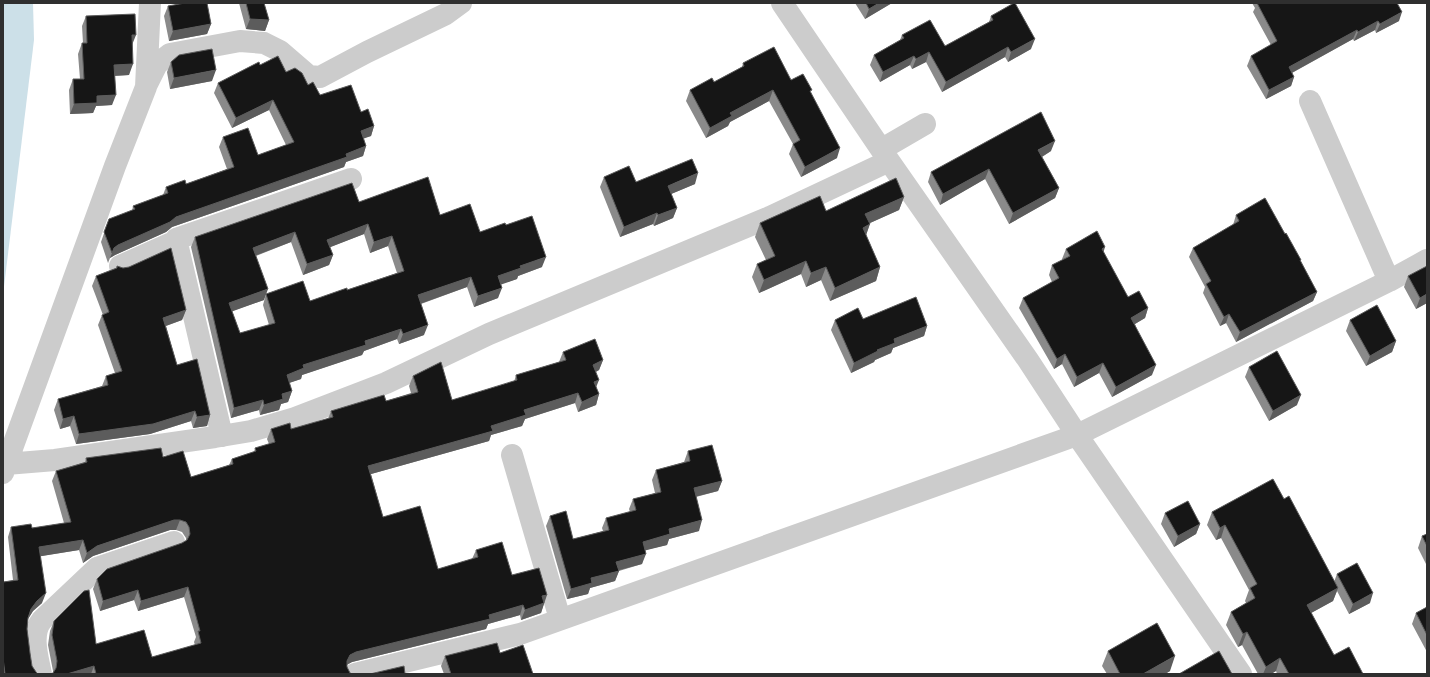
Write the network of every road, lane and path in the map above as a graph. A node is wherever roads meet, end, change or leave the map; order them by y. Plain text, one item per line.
1 (150, 3) edge
2 (461, 3) edge
3 (782, 3) edge
4 (146, 87) junction
5 (1310, 101) dead end
6 (925, 124) dead end
7 (886, 155) junction
8 (351, 179) dead end
9 (176, 241) junction
10 (1427, 260) edge
11 (120, 266) edge
12 (1389, 281) junction
13 (1077, 435) junction
14 (222, 436) junction
15 (512, 455) dead end
16 (5, 468) edge
17 (174, 542) dead end
18 (560, 619) junction
19 (41, 674) edge
20 (355, 674) edge
21 (1242, 674) edge

1 - 4 street
2 - 4 street
3 - 7 street
4 - 16 street
5 - 12 street
6 - 7 street
7 - 13 street
7 - 14 street
8 - 9 street
9 - 11 street
9 - 14 street
10 - 12 street
12 - 13 street
13 - 18 street
13 - 21 street
14 - 16 street
15 - 18 street
17 - 19 street
18 - 20 street

